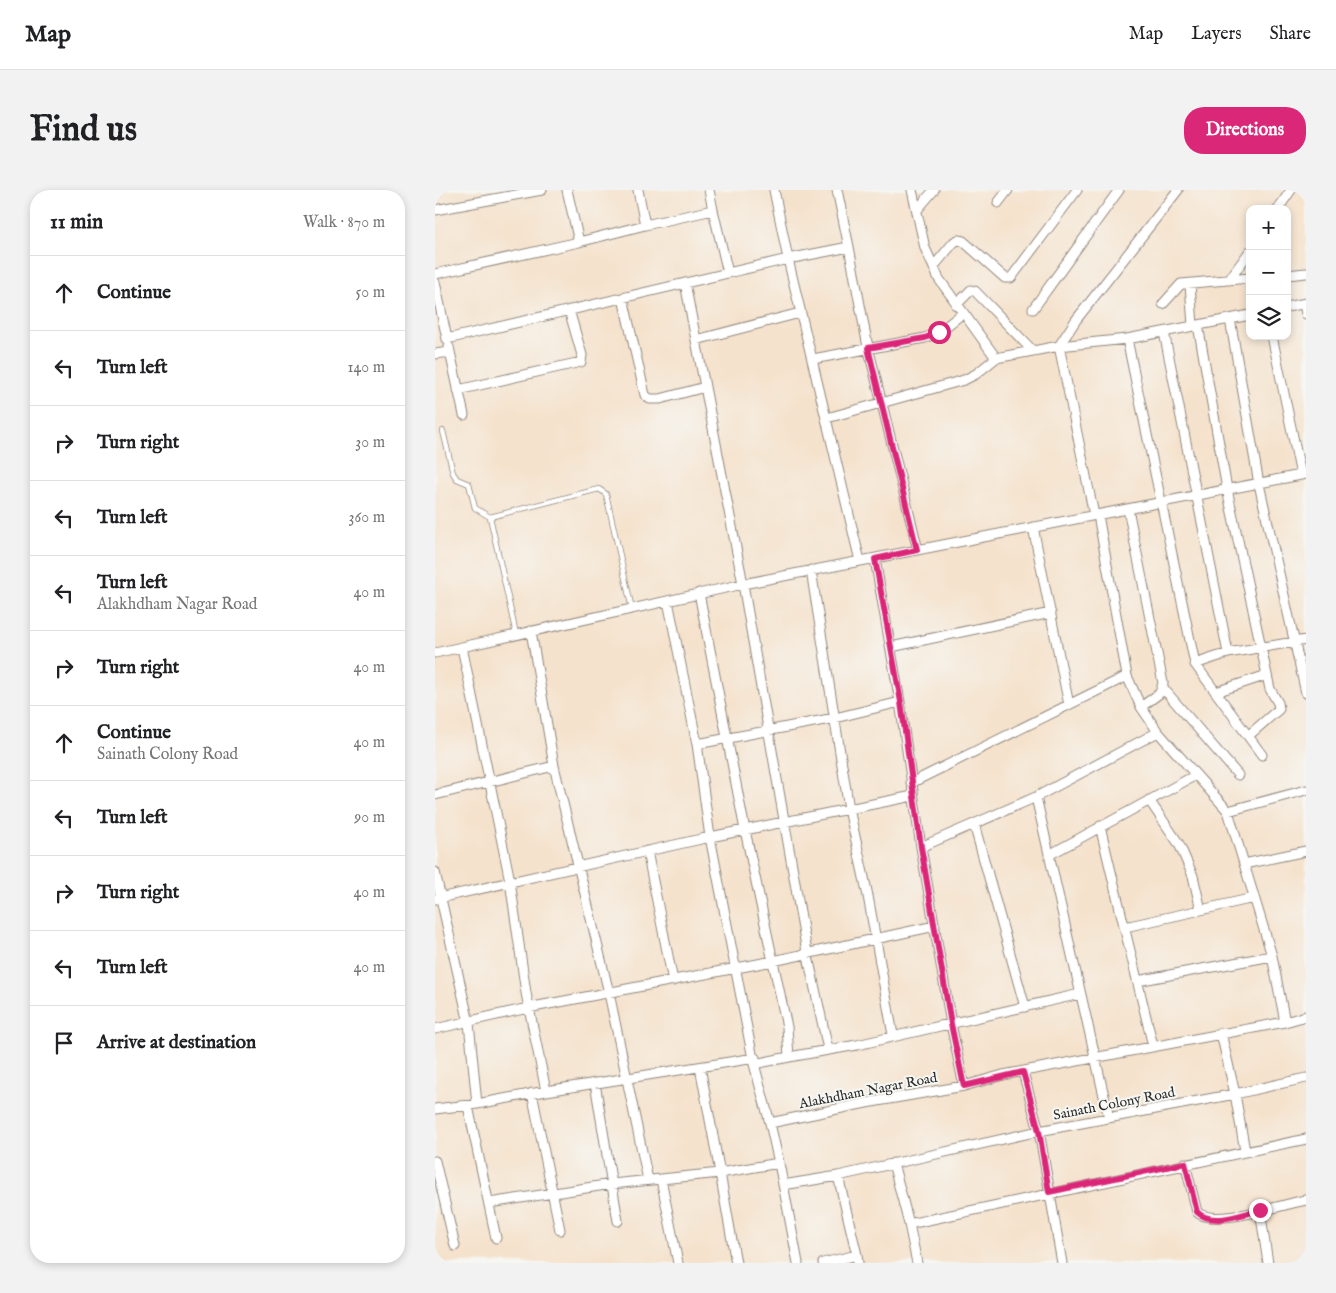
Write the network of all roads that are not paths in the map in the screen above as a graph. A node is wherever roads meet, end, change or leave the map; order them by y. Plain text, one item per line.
1 (542, 190) edge
2 (567, 190) edge
3 (639, 190) edge
4 (709, 190) edge
5 (774, 190) edge
6 (837, 190) edge
7 (912, 190) edge
8 (934, 190) edge
9 (1008, 190) edge
10 (1077, 190) edge
11 (1119, 190) edge
12 (1178, 190) edge
13 (1291, 190) edge
14 (504, 194) edge
15 (998, 203) dead end
16 (1281, 205) edge
17 (435, 210) edge
18 (713, 210) junction
19 (917, 210) junction
20 (645, 224) junction
21 (579, 242) junction
22 (849, 247) junction
23 (1246, 257) edge
24 (788, 259) junction
25 (934, 266) junction
26 (728, 273) junction
27 (1306, 273) edge
28 (435, 274) edge
29 (1291, 275) edge
30 (1246, 278) edge
31 (1229, 280) junction
32 (435, 282) edge
33 (685, 283) junction
34 (1190, 284) junction
35 (623, 298) junction
36 (956, 304) junction
37 (1163, 304) dead end
38 (1305, 304) edge
39 (1291, 306) edge
40 (1033, 309) dead end
41 (569, 310) junction
42 (801, 313) junction
43 (963, 313) junction
44 (1306, 314) edge
45 (1246, 316) edge
46 (1230, 318) junction
47 (1196, 325) junction
48 (1164, 332) junction
49 (447, 339) junction
50 (1127, 339) junction
51 (696, 340) junction
52 (1273, 340) edge
53 (1059, 346) junction
54 (868, 348) junction
55 (1032, 350) junction
56 (451, 352) junction
57 (435, 354) edge
58 (996, 358) junction
59 (813, 359) junction
60 (705, 387) junction
61 (459, 390) junction
62 (881, 404) junction
63 (464, 415) dead end
64 (827, 418) junction
65 (443, 431) dead end
66 (1304, 475) edge
67 (1259, 484) junction
68 (1227, 489) junction
69 (1196, 496) junction
70 (1162, 502) junction
71 (1128, 509) junction
72 (1096, 515) junction
73 (490, 517) junction
74 (1033, 527) junction
75 (917, 550) junction
76 (875, 559) junction
77 (860, 561) junction
78 (811, 570) junction
79 (743, 584) junction
80 (699, 593) junction
81 (668, 601) junction
82 (632, 609) junction
83 (1051, 613) junction
84 (531, 631) junction
85 (516, 634) junction
86 (1306, 640) edge
87 (1295, 643) junction
88 (1262, 646) junction
89 (461, 647) junction
90 (891, 647) junction
91 (435, 653) edge
92 (1228, 653) junction
93 (1195, 664) junction
94 (1267, 675) junction
95 (1127, 676) junction
96 (1163, 688) junction
97 (1216, 692) junction
98 (1306, 693) edge
99 (901, 702) junction
100 (1069, 705) junction
101 (1141, 707) junction
102 (835, 718) junction
103 (768, 731) junction
104 (1158, 732) junction
105 (1247, 736) junction
106 (726, 738) junction
107 (697, 744) junction
108 (1262, 755) dead end
109 (554, 766) junction
110 (1238, 774) dead end
111 (1196, 775) junction
112 (490, 781) junction
113 (911, 783) junction
114 (1306, 790) edge
115 (435, 795) edge
116 (913, 796) junction
117 (1036, 797) junction
118 (1149, 800) junction
119 (849, 809) junction
120 (1228, 811) junction
121 (785, 821) junction
122 (975, 824) junction
123 (1100, 826) junction
124 (745, 830) junction
125 (710, 837) junction
126 (921, 847) junction
127 (1306, 850) edge
128 (647, 852) junction
129 (1049, 855) junction
130 (1244, 864) junction
131 (578, 866) junction
132 (435, 872) edge
133 (510, 881) junction
134 (438, 898) edge
135 (1254, 898) junction
136 (1201, 910) junction
137 (935, 926) junction
138 (1125, 927) junction
139 (875, 939) junction
140 (807, 952) junction
141 (1272, 956) junction
142 (773, 962) junction
143 (735, 969) junction
144 (1137, 980) junction
145 (673, 981) junction
146 (609, 993) junction
147 (1080, 994) junction
148 (1025, 1007) junction
149 (529, 1008) junction
150 (1306, 1016) edge
151 (1285, 1022) junction
152 (469, 1023) junction
153 (951, 1024) junction
154 (435, 1029) edge
155 (1221, 1033) junction
156 (893, 1035) junction
157 (1153, 1046) junction
158 (828, 1049) junction
159 (789, 1057) junction
160 (1095, 1057) junction
161 (754, 1061) junction
162 (700, 1067) junction
163 (1023, 1072) junction
164 (625, 1078) junction
165 (1306, 1078) edge
166 (595, 1083) junction
167 (964, 1086) junction
168 (546, 1091) junction
169 (532, 1093) junction
170 (1235, 1094) junction
171 (472, 1105) junction
172 (435, 1109) edge
173 (1109, 1118) junction
174 (770, 1123) junction
175 (1039, 1131) junction
176 (1306, 1139) edge
177 (1245, 1151) junction
178 (435, 1161) edge
179 (779, 1163) junction
180 (893, 1163) junction
181 (1185, 1163) junction
182 (720, 1173) junction
183 (838, 1176) junction
184 (661, 1179) junction
185 (648, 1180) junction
186 (612, 1184) junction
187 (783, 1185) junction
188 (552, 1192) junction
189 (1049, 1192) junction
190 (1306, 1200) edge
191 (489, 1203) junction
192 (1260, 1210) junction
193 (618, 1221) dead end
194 (909, 1224) junction
195 (560, 1230) dead end
196 (496, 1238) dead end
197 (455, 1246) dead end
198 (858, 1259) edge
199 (1061, 1260) edge
200 (678, 1263) edge
201 (736, 1263) edge
202 (798, 1263) edge
203 (823, 1263) edge
204 (917, 1263) edge
205 (1268, 1263) edge

1 - 14 street
2 - 21 street
3 - 20 street
4 - 18 street
5 - 24 street
6 - 22 street
7 - 19 street
8 - 19 street
9 - 15 street
10 - 25 street
11 - 40 street
12 - 53 street
13 - 16 street
14 - 17 street
18 - 20 street
18 - 26 street
19 - 25 street
20 - 21 street
21 - 28 street
22 - 24 street
22 - 54 street
23 - 31 street
24 - 26 street
24 - 42 street
25 - 36 street
26 - 33 street
27 - 29 street
30 - 31 street
31 - 34 street
32 - 49 street
33 - 35 street
33 - 51 street
34 - 37 street
34 - 47 street
35 - 41 street
35 - 60 street
36 - 43 street
36 - 55 street
38 - 39 street
38 - 44 street
41 - 49 street
41 - 61 street
42 - 51 street
42 - 59 street
43 - 54 street
43 - 58 street
45 - 46 street
46 - 47 street
46 - 67 street
47 - 48 street
47 - 68 street
48 - 50 street
48 - 69 street
49 - 56 street
50 - 53 street
50 - 70 street
51 - 60 street
52 - 66 street
53 - 55 street
53 - 72 street
54 - 59 street
54 - 62 street
55 - 58 street
56 - 57 street
56 - 61 street
58 - 62 street
59 - 64 street
60 - 79 street
61 - 63 street
62 - 64 street
62 - 75 street
64 - 77 street
65 - 73 lane
66 - 67 street
67 - 68 street
67 - 87 street
68 - 69 street
68 - 88 street
69 - 70 street
69 - 92 street
70 - 71 street
70 - 93 street
71 - 72 street
71 - 96 street
72 - 74 street
72 - 95 street
73 - 82 lane
73 - 85 lane
74 - 75 street
74 - 83 street
75 - 76 street
76 - 77 street
76 - 90 street
77 - 78 street
78 - 79 street
78 - 102 street
79 - 80 street
79 - 103 street
80 - 81 street
80 - 106 street
81 - 82 street
81 - 107 street
82 - 84 street
83 - 90 street
83 - 100 street
84 - 85 street
84 - 109 street
85 - 89 street
86 - 87 street
87 - 88 street
87 - 98 street
88 - 92 street
88 - 94 street
89 - 91 street
89 - 112 street
90 - 99 street
92 - 93 street
93 - 97 street
94 - 97 street
94 - 105 street
95 - 100 street
95 - 101 street
96 - 101 street
96 - 110 street
97 - 105 street
99 - 102 street
99 - 113 street
100 - 113 street
101 - 104 street
102 - 103 street
102 - 119 street
103 - 106 street
103 - 121 street
104 - 111 street
104 - 117 street
105 - 108 street
106 - 107 street
106 - 124 street
107 - 125 street
109 - 112 street
109 - 131 street
111 - 118 street
111 - 120 street
112 - 115 street
112 - 133 street
113 - 116 street
114 - 120 street
116 - 119 street
116 - 126 street
117 - 122 street
117 - 129 street
118 - 123 street
118 - 136 street
119 - 121 street
119 - 139 street
120 - 130 street
121 - 124 street
121 - 140 street
122 - 126 street
122 - 148 street
123 - 129 street
123 - 138 street
124 - 125 street
124 - 142 street
125 - 128 street
125 - 143 street
126 - 137 street
127 - 130 street
128 - 131 street
128 - 145 street
129 - 147 street
130 - 135 street
131 - 133 street
131 - 146 street
132 - 134 street
133 - 134 street
133 - 149 street
134 - 152 street
135 - 136 street
135 - 141 street
136 - 138 street
137 - 139 street
137 - 153 street
138 - 144 street
139 - 140 street
139 - 156 street
140 - 142 street
140 - 158 street
141 - 144 street
141 - 151 street
142 - 143 street
142 - 159 street
143 - 145 street
143 - 161 street
144 - 157 street
145 - 146 street
146 - 149 street
146 - 164 street
147 - 148 street
147 - 160 street
148 - 153 street
149 - 152 street
149 - 168 street
150 - 151 street, Alakhdham Nagar Road
151 - 155 street, Alakhdham Nagar Road
152 - 154 street
152 - 171 street
153 - 156 street
153 - 167 street
155 - 157 street, Alakhdham Nagar Road
155 - 170 street
156 - 158 street
157 - 160 street, Alakhdham Nagar Road
158 - 159 street
159 - 161 street
160 - 163 street, Alakhdham Nagar Road
160 - 173 street
161 - 162 street
161 - 174 street
162 - 164 street
162 - 182 street
163 - 167 street, Alakhdham Nagar Road
163 - 175 street
164 - 166 street
164 - 185 street
165 - 170 street, Sainath Colony Road
166 - 168 street
166 - 186 street
167 - 174 street, Alakhdham Nagar Road
168 - 169 street
169 - 171 street
169 - 188 street
170 - 173 street, Sainath Colony Road
170 - 177 street
171 - 172 street
171 - 191 street
173 - 175 street, Sainath Colony Road
174 - 179 street
175 - 180 street
175 - 189 street, Sainath Colony Road
176 - 177 street
177 - 181 street
178 - 197 street
179 - 182 street
179 - 187 street
180 - 183 street
180 - 194 street
181 - 189 street
181 - 192 street
182 - 184 street
182 - 201 street
183 - 187 street
183 - 198 street
184 - 185 street
184 - 200 street
185 - 186 street
186 - 188 street
186 - 193 street
187 - 202 street
188 - 191 street
188 - 195 street
189 - 194 street
189 - 199 street, Sainath Colony Road
190 - 192 street
191 - 196 street
192 - 205 street
194 - 204 street
198 - 203 street

